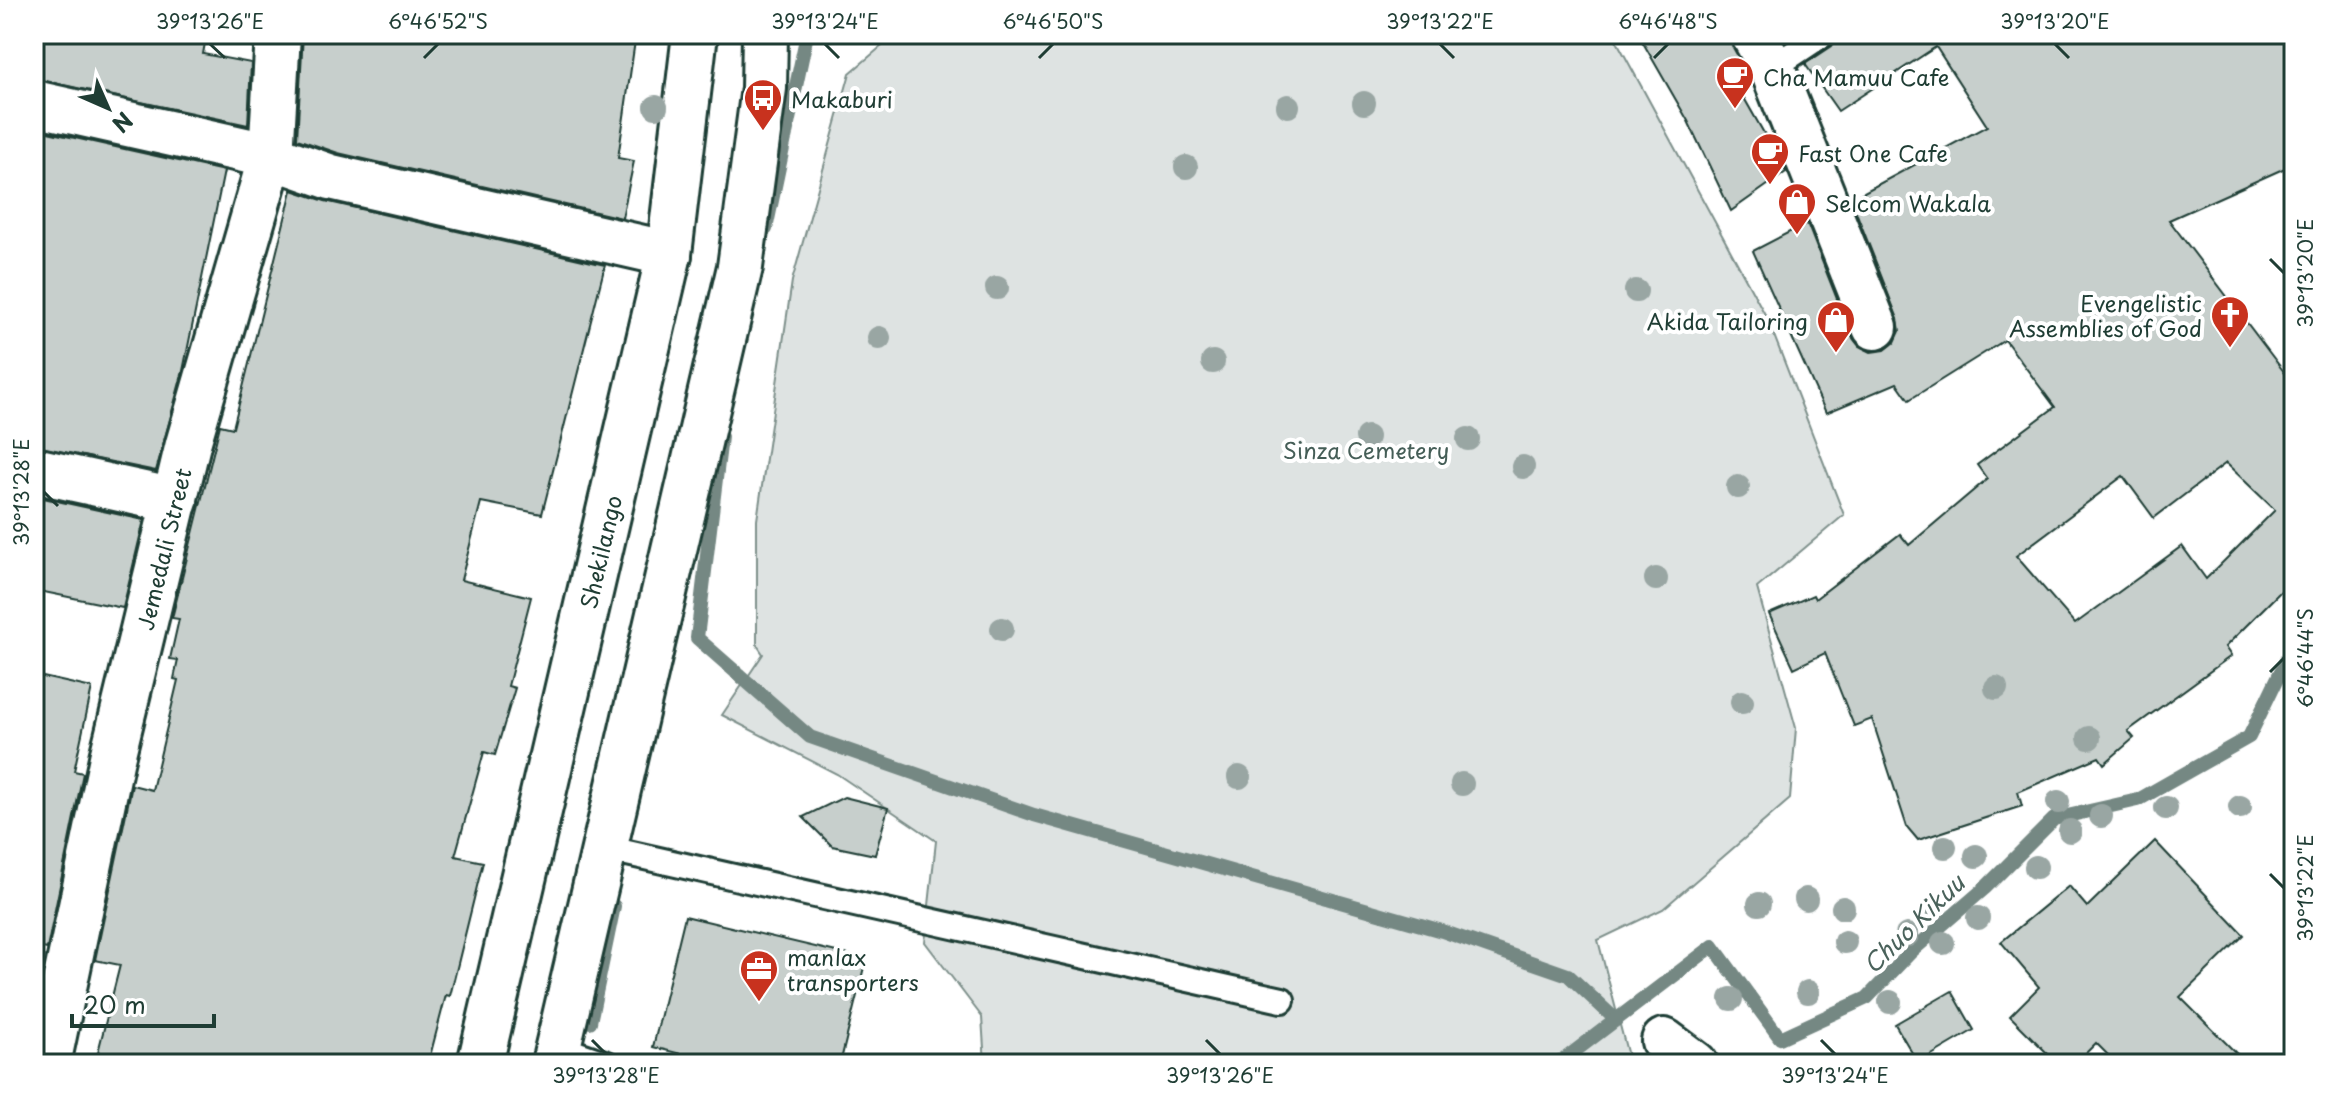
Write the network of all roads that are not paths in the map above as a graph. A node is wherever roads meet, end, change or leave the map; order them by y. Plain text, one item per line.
1 (278, 34) edge
2 (695, 34) edge
3 (765, 34) edge
4 (1823, 34) edge
5 (1762, 51) edge
6 (34, 103) edge
7 (271, 156) junction
8 (669, 254) junction
9 (1875, 327) dead end
10 (34, 470) edge
11 (175, 501) junction
12 (605, 848) junction
13 (1282, 1000) dead end
14 (556, 1055) edge
15 (491, 1062) edge
16 (48, 1064) edge
17 (607, 1064) edge

1 - 7 street, Jemedali Street
2 - 8 street, Shekilango
3 - 12 street
4 - 5 lane
5 - 9 street
6 - 7 street
7 - 8 street
7 - 11 street, Jemedali Street
8 - 15 street, Shekilango
10 - 11 street
11 - 16 street, Jemedali Street
12 - 13 lane
12 - 14 street
14 - 17 lane

